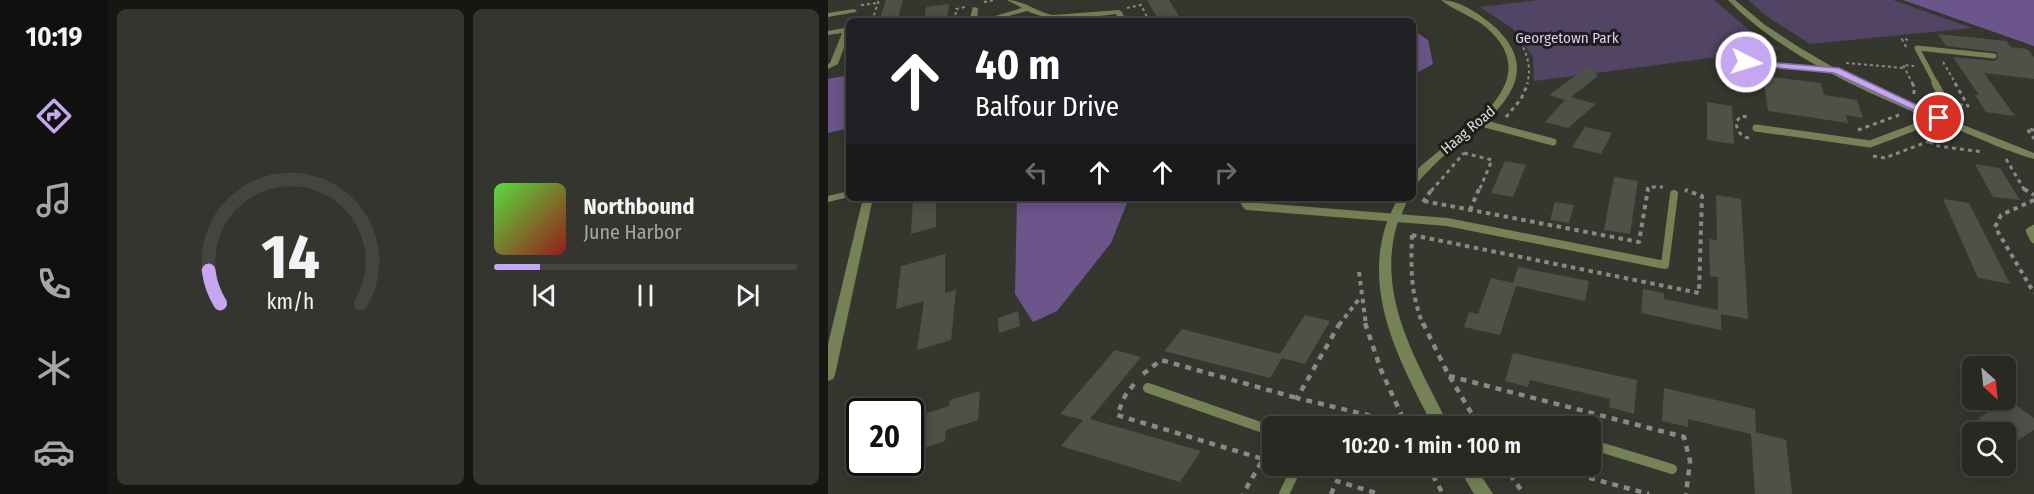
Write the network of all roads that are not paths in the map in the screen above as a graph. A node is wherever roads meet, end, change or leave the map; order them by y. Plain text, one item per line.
1 (1010, 0) edge
2 (1444, 0) edge
3 (1731, 0) edge
4 (975, 8) dead end
5 (1027, 9) junction
6 (828, 15) edge
7 (852, 18) edge
8 (974, 18) edge
9 (993, 18) edge
10 (1121, 18) edge
11 (846, 26) edge
12 (828, 33) edge
13 (846, 33) edge
14 (1994, 56) dead end
15 (1746, 62) dead end
16 (828, 67) edge
17 (1839, 67) junction
18 (1918, 109) junction
19 (1939, 118) junction
20 (1478, 122) junction
21 (1756, 128) dead end
22 (1553, 142) dead end
23 (2033, 154) edge
24 (1416, 177) edge
25 (1674, 194) dead end
26 (846, 195) edge
27 (828, 199) edge
28 (867, 201) edge
29 (1244, 201) edge
30 (1401, 201) edge
31 (1393, 216) junction
32 (2034, 229) edge
33 (2034, 239) edge
34 (828, 375) edge
35 (1148, 388) dead end
36 (1436, 416) edge
37 (1262, 428) edge
38 (1601, 447) edge
39 (1672, 469) dead end
40 (1293, 476) edge
41 (1472, 476) edge
42 (1284, 494) edge
43 (1484, 494) edge

1 - 5 street
2 - 20 street, Haag Road
3 - 17 street
4 - 8 street
5 - 9 street
5 - 10 street
6 - 7 street
11 - 12 street
13 - 16 street
14 - 18 lane
15 - 17 lane
17 - 18 street
18 - 19 street
19 - 21 lane
19 - 23 street
20 - 22 lane
20 - 24 street, Haag Road
25 - 31 lane
26 - 27 street
28 - 34 street
29 - 31 lane
30 - 31 street
31 - 36 street
32 - 33 lane
35 - 37 lane
38 - 39 lane
40 - 42 lane
41 - 43 street

